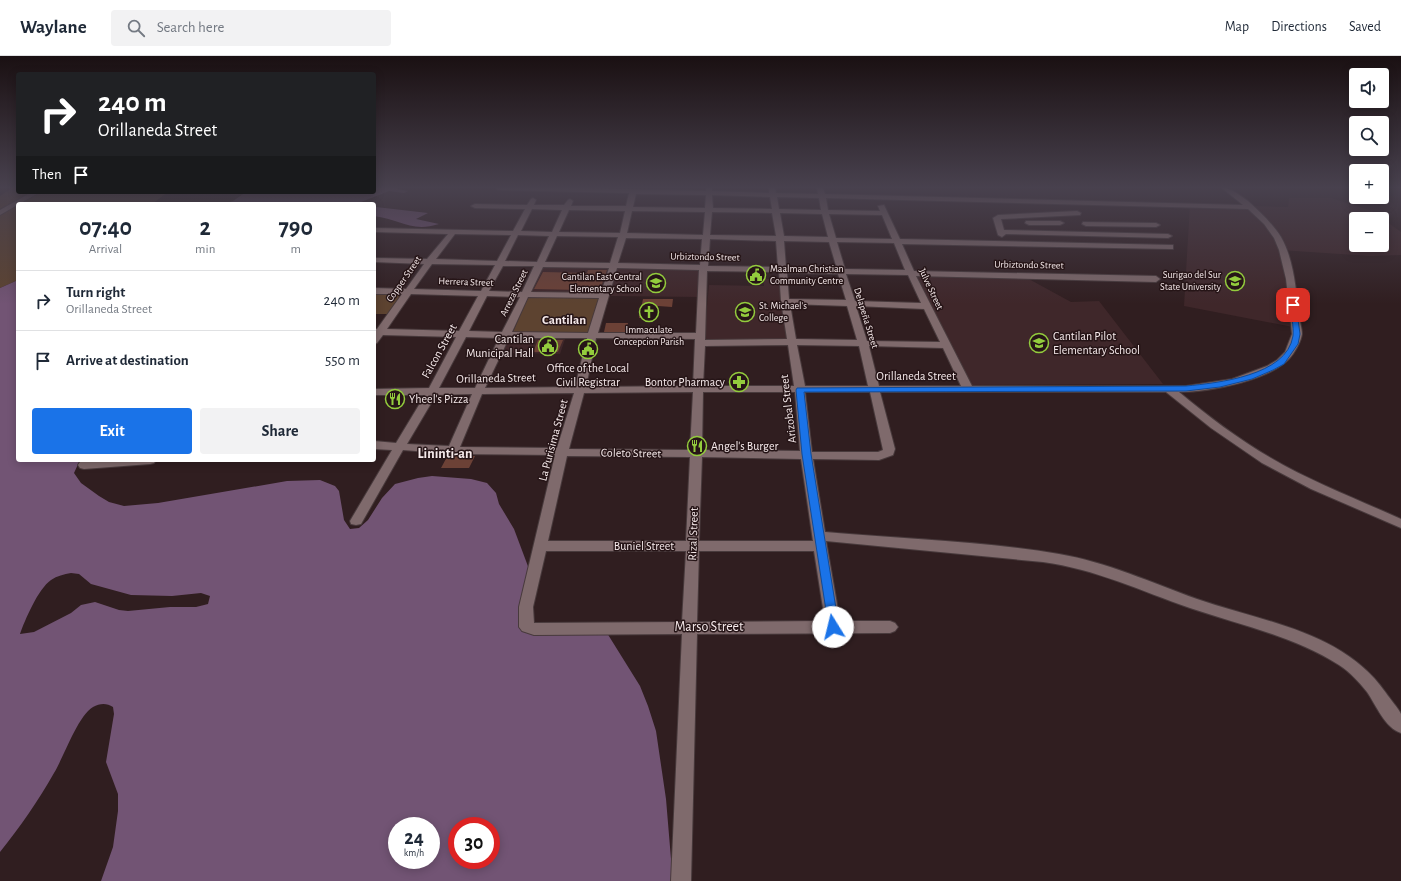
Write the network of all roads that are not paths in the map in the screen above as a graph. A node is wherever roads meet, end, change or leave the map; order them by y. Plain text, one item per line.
1 (519, 226) edge
2 (558, 226) edge
3 (625, 226) edge
4 (708, 226) edge
5 (777, 226) edge
6 (829, 226) edge
7 (892, 226) edge
8 (1000, 226) edge
9 (1062, 226) edge
10 (1088, 226) edge
11 (1269, 226) edge
12 (376, 230) edge
13 (383, 230) junction
14 (453, 232) junction
15 (516, 233) junction
16 (555, 233) junction
17 (1068, 233) junction
18 (1095, 234) junction
19 (623, 235) junction
20 (1168, 236) dead end
21 (707, 237) junction
22 (376, 238) edge
23 (780, 238) junction
24 (832, 239) junction
25 (898, 240) junction
26 (1105, 245) junction
27 (1170, 247) dead end
28 (376, 260) edge
29 (429, 262) junction
30 (499, 263) junction
31 (540, 265) junction
32 (614, 266) junction
33 (704, 268) junction
34 (783, 270) junction
35 (841, 270) junction
36 (911, 274) junction
37 (1156, 279) dead end
38 (376, 291) edge
39 (408, 291) junction
40 (485, 294) junction
41 (524, 294) junction
42 (605, 296) junction
43 (785, 301) junction
44 (850, 304) junction
45 (927, 306) junction
46 (377, 332) edge
47 (464, 334) junction
48 (506, 335) junction
49 (592, 336) junction
50 (701, 340) junction
51 (792, 342) junction
52 (863, 343) junction
53 (946, 345) junction
54 (1167, 388) junction
55 (698, 389) junction
56 (875, 389) junction
57 (968, 389) junction
58 (580, 390) junction
59 (800, 390) junction
60 (376, 392) edge
61 (432, 392) junction
62 (478, 392) junction
63 (376, 445) edge
64 (400, 446) junction
65 (453, 450) junction
66 (562, 452) junction
67 (695, 454) junction
68 (806, 454) junction
69 (888, 454) joint
70 (124, 462) edge
71 (84, 465) dead end
72 (356, 521) dead end
73 (1401, 524) edge
74 (820, 541) junction
75 (541, 546) junction
76 (692, 546) junction
77 (527, 627) joint
78 (691, 627) junction
79 (833, 627) junction
80 (890, 627) dead end
81 (1401, 726) edge
82 (681, 881) edge

1 - 15 street, Falcon Street
2 - 16 street, Arreza Street
3 - 19 street, La Purisima Street
4 - 21 street, Rizal Street
5 - 23 street, Arizobal Street
6 - 24 street, Delapeña Street
7 - 25 street, Julve Street
8 - 17 street
9 - 17 street
10 - 18 street
11 - 54 street, Orillaneda Street
12 - 13 street
13 - 14 street
13 - 22 street
14 - 15 street
14 - 29 street, Copper Street
15 - 16 street
15 - 30 street, Falcon Street
16 - 19 street
16 - 31 street, Arreza Street
17 - 18 street
18 - 20 street
18 - 26 street
19 - 21 street
19 - 32 street, La Purisima Street
21 - 23 street
21 - 33 street, Rizal Street
23 - 24 street
23 - 34 street, Arizobal Street
24 - 25 street
24 - 35 street, Delapeña Street
25 - 26 street
25 - 36 street, Julve Street
26 - 27 street
28 - 29 street, Urbiztondo Street
29 - 30 street, Urbiztondo Street
29 - 39 street, Copper Street
30 - 31 street, Urbiztondo Street
30 - 40 street, Falcon Street
31 - 32 street, Urbiztondo Street
31 - 41 street, Arreza Street
32 - 33 street, Urbiztondo Street
32 - 42 street, La Purisima Street
33 - 34 street, Urbiztondo Street
33 - 50 street, Rizal Street
34 - 35 street, Urbiztondo Street
34 - 43 street, Arizobal Street
35 - 36 street, Urbiztondo Street
35 - 44 street, Delapeña Street
36 - 37 street, Urbiztondo Street
36 - 45 street, Julve Street
38 - 39 street, Herrera Street
39 - 40 street, Herrera Street
39 - 46 street, Copper Street
40 - 41 street, Herrera Street
40 - 47 street, Falcon Street
41 - 42 street, Herrera Street
41 - 48 street, Arreza Street
42 - 49 street, La Purisima Street
43 - 44 street
43 - 51 street, Arizobal Street
44 - 45 street
44 - 52 street, Delapeña Street
45 - 53 street, Julve Street
46 - 47 street
47 - 48 street
47 - 61 street, Falcon Street
48 - 49 street
48 - 62 street, Arreza Street
49 - 50 street
49 - 58 street, La Purisima Street
50 - 51 street
50 - 55 street, Rizal Street
51 - 52 street
51 - 59 street, Arizobal Street
52 - 53 street
52 - 56 street, Delapeña Street
53 - 57 street, Julve Street
54 - 57 street, Orillaneda Street
54 - 73 street
55 - 58 street, Orillaneda Street
55 - 59 street, Orillaneda Street
55 - 67 street, Rizal Street
56 - 57 street, Orillaneda Street
56 - 59 street, Orillaneda Street
56 - 69 street, Delapeña Street
58 - 62 street, Orillaneda Street
58 - 66 street, La Purisima Street
59 - 68 street, Arizobal Street
60 - 61 street, Orillaneda Street
61 - 62 street, Orillaneda Street
61 - 64 street, Falcon Street
62 - 65 street, Arreza Street
63 - 64 street, Coleto Street
64 - 65 street, Coleto Street
64 - 72 street, Falcon Street
65 - 66 street, Coleto Street
66 - 67 street, Coleto Street
66 - 75 street, La Purisima Street
67 - 68 street, Coleto Street
67 - 76 street, Rizal Street
68 - 69 street, Coleto Street
68 - 74 street, Arizobal Street
70 - 71 street
74 - 76 street, Buniel Street
74 - 79 street, Arizobal Street
74 - 81 street, Buniel Street
75 - 76 street, Buniel Street
75 - 77 street, La Purisima Street
76 - 78 street, Rizal Street
77 - 78 street, Marso Street
78 - 79 street, Marso Street
78 - 82 street, Rizal Street
79 - 80 street, Marso Street

